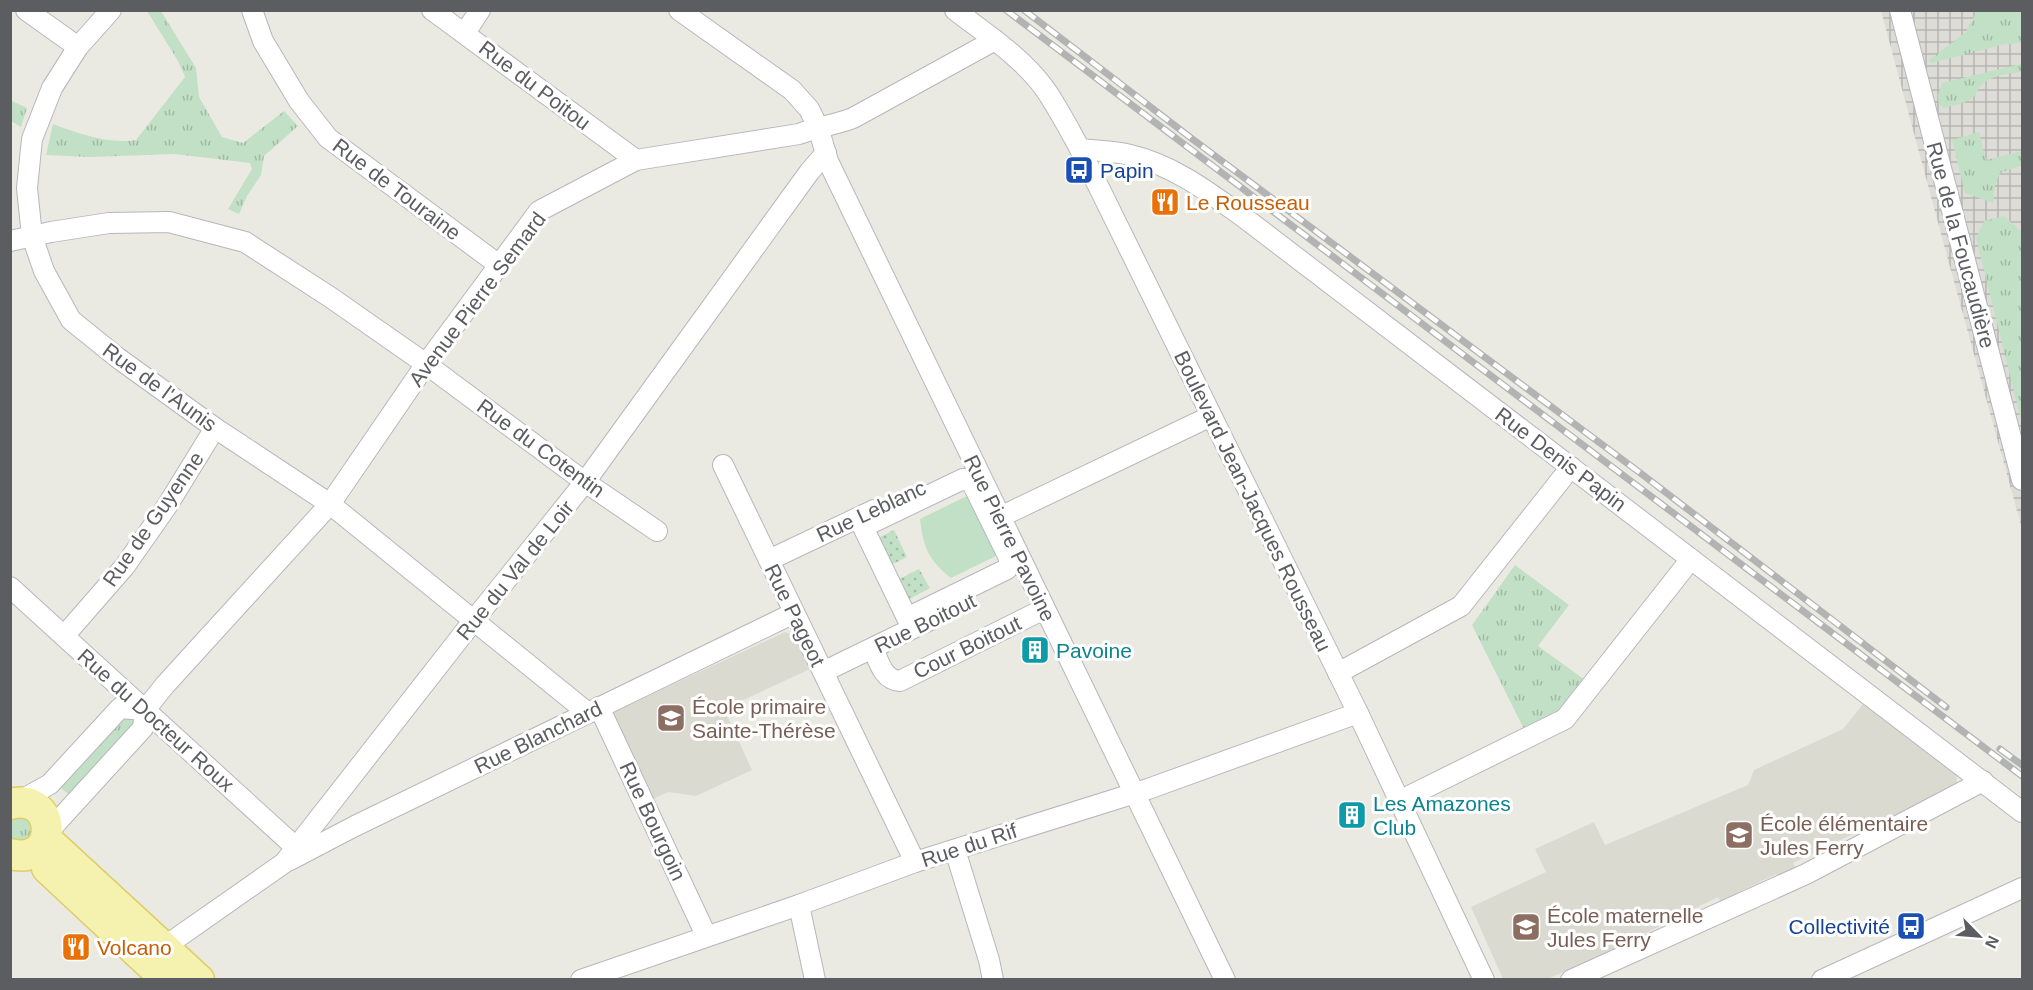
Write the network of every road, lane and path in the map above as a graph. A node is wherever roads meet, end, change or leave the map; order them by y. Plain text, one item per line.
1 (26, 10) edge
2 (111, 10) edge
3 (252, 10) edge
4 (432, 10) edge
5 (480, 10) edge
6 (679, 10) edge
7 (955, 10) edge
8 (1900, 10) edge
9 (465, 33) junction
10 (995, 40) junction
11 (78, 47) junction
12 (818, 127) junction
13 (1080, 149) junction
14 (826, 153) junction
15 (636, 160) junction
16 (32, 236) junction
17 (10, 241) edge
18 (499, 265) junction
19 (426, 364) junction
20 (1211, 416) junction
21 (215, 428) junction
22 (974, 463) junction
23 (723, 465) dead end
24 (1571, 467) junction
25 (2022, 480) edge
26 (585, 482) junction
27 (330, 504) junction
28 (1000, 517) junction
29 (657, 531) dead end
30 (1691, 559) junction
31 (769, 560) junction
32 (1027, 574) junction
33 (10, 587) edge
34 (1044, 609) junction
35 (794, 613) junction
36 (907, 618) joint
37 (474, 620) junction
38 (64, 636) junction
39 (873, 648) junction
40 (823, 672) junction
41 (1338, 672) junction
42 (145, 710) junction
43 (594, 710) junction
44 (1358, 713) junction
45 (1983, 781) junction
46 (1134, 792) junction
47 (1400, 801) junction
48 (14, 803) edge
49 (2022, 812) edge
50 (34, 845) edge
51 (955, 850) junction
52 (294, 854) junction
53 (915, 862) junction
54 (2022, 888) edge
55 (799, 905) junction
56 (706, 935) junction
57 (164, 947) junction
58 (167, 980) edge
59 (199, 980) edge
60 (581, 980) edge
61 (815, 980) edge
62 (993, 980) edge
63 (1225, 980) edge
64 (1484, 980) edge
65 (1571, 980) edge
66 (1822, 980) edge

1 - 11 street
2 - 11 street, Rue de l'Aunis
3 - 18 street, Rue de Touraine
4 - 9 street, Rue du Poitou
5 - 9 street
6 - 12 street, Rue Pierre Pavoine
7 - 10 street, Boulevard Jean-Jacques Rousseau
8 - 25 street, Rue de la Foucaudière
9 - 15 street, Rue du Poitou
10 - 12 street, Avenue Pierre Semard
10 - 13 street, Boulevard Jean-Jacques Rousseau
11 - 16 street, Rue de l'Aunis
12 - 14 street, Rue Pierre Pavoine
12 - 15 street, Avenue Pierre Semard
13 - 20 street, Boulevard Jean-Jacques Rousseau
13 - 24 street, Rue Denis Papin
14 - 22 street, Rue Pierre Pavoine
14 - 26 street, Rue du Val de Loir
15 - 18 street, Avenue Pierre Semard
16 - 17 street, Rue du Cotentin
16 - 19 street, Rue du Cotentin
16 - 21 street, Rue de l'Aunis
18 - 19 street, Avenue Pierre Semard
19 - 26 street, Rue du Cotentin
19 - 27 street, Avenue Pierre Semard
20 - 28 street
20 - 41 street, Boulevard Jean-Jacques Rousseau
21 - 27 street, Rue de l'Aunis
21 - 38 street, Rue de Guyenne
22 - 28 street, Rue Pierre Pavoine
22 - 31 street, Rue Leblanc
23 - 31 street, Rue Pageot
24 - 30 street, Rue Denis Papin
24 - 41 street
26 - 29 street, Rue du Cotentin
26 - 37 street, Rue du Val de Loir
27 - 37 street, Rue de l'Aunis
27 - 42 street, Avenue Pierre Semard
28 - 32 street, Rue Pierre Pavoine
30 - 45 street, Rue Denis Papin
30 - 47 street
31 - 35 street, Rue Pageot
32 - 34 street, Rue Pierre Pavoine
32 - 39 street, Rue Boitout
33 - 38 street, Rue du Docteur Roux
34 - 39 street, Cour Boitout
34 - 46 street, Rue Pierre Pavoine
35 - 40 street, Rue Pageot
35 - 43 street, Rue Blanchard
36 - 36 street
37 - 43 street, Rue de l'Aunis
37 - 52 street, Rue du Val de Loir
38 - 42 street, Rue du Docteur Roux
39 - 40 street, Rue Boitout
40 - 53 street, Rue Pageot
41 - 44 street, Boulevard Jean-Jacques Rousseau
42 - 48 street
42 - 50 street, Avenue Pierre Semard
42 - 52 street, Rue du Docteur Roux
43 - 52 street, Rue Blanchard
43 - 56 street, Rue Bourgoin
44 - 46 street, Rue du Rif
44 - 47 street, Boulevard Jean-Jacques Rousseau
45 - 49 street, Rue Denis Papin
45 - 65 street
46 - 51 street, Rue du Rif
46 - 63 street, Rue Pierre Pavoine
47 - 64 street, Boulevard Jean-Jacques Rousseau
48 - 50 main road
50 - 57 main road
50 - 58 main road
51 - 53 street, Rue du Rif
51 - 62 street
52 - 57 street, Rue du Val de Loir
53 - 55 street, Rue du Rif
54 - 66 street
55 - 56 street, Rue du Rif
55 - 61 street
56 - 60 street, Rue du Rif
57 - 59 main road

